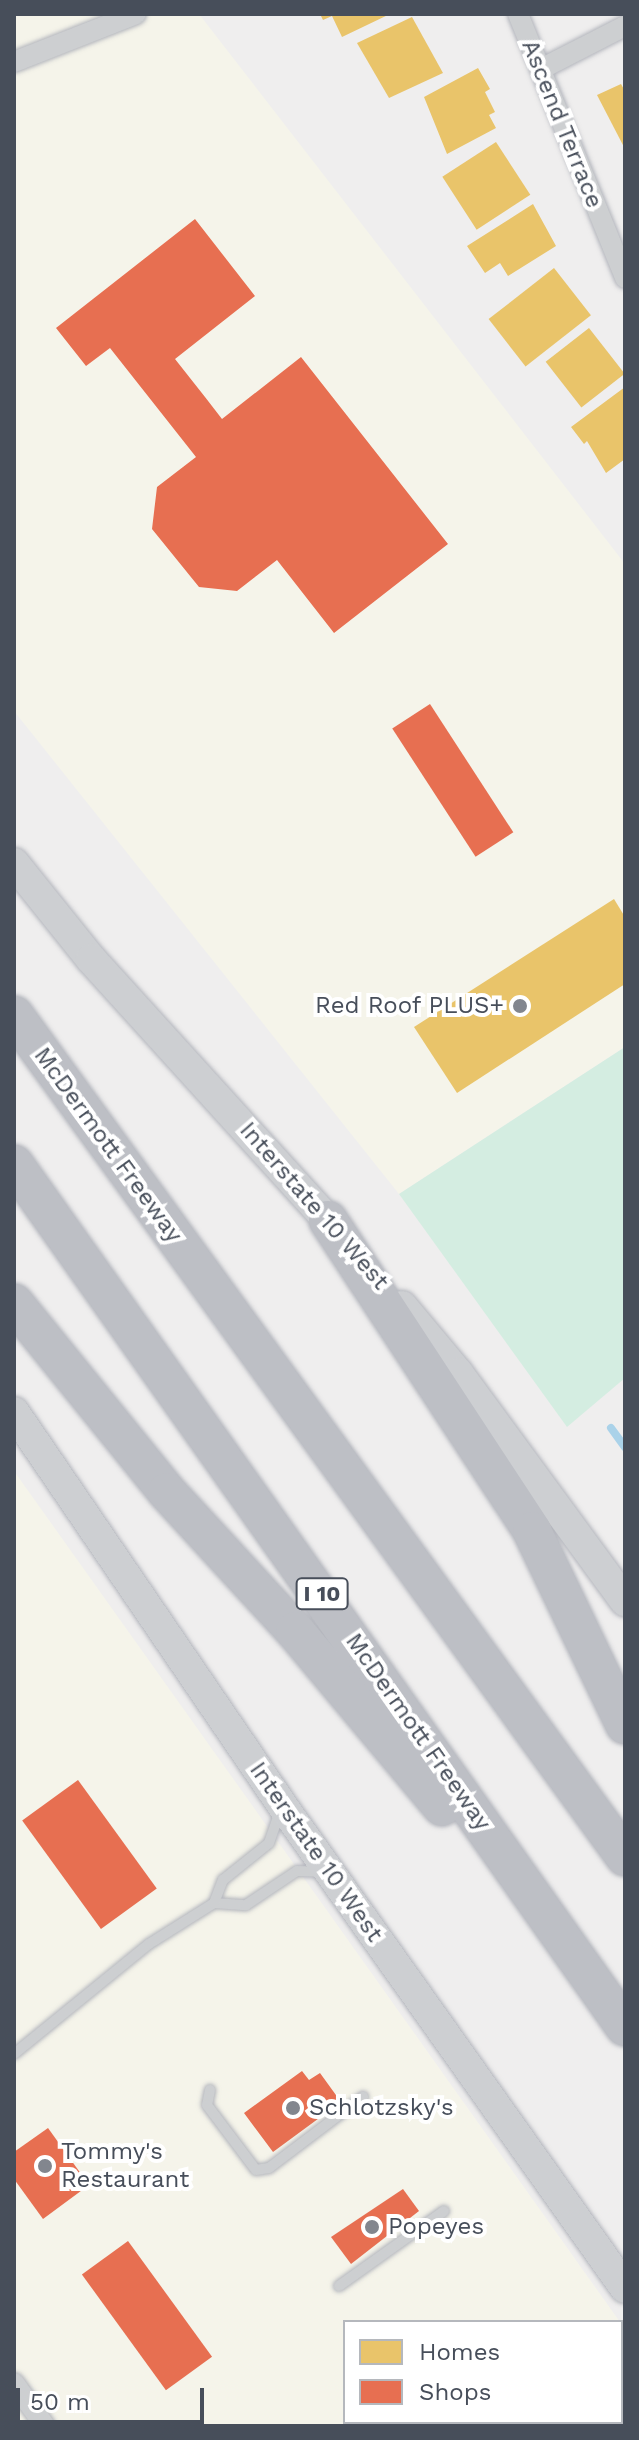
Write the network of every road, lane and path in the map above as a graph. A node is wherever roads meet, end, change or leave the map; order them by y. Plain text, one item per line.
1 (136, 14) edge
2 (518, 14) edge
3 (625, 26) edge
4 (14, 62) edge
5 (541, 69) junction
6 (625, 278) edge
7 (14, 863) edge
8 (14, 1015) edge
9 (14, 1164) edge
10 (328, 1220) junction
11 (14, 1303) edge
12 (14, 1412) edge
13 (625, 1601) edge
14 (625, 1725) edge
15 (276, 1796) junction
16 (625, 1857) edge
17 (332, 1875) junction
18 (214, 1903) junction
19 (625, 2027) edge
20 (625, 2034) edge
21 (14, 2054) edge
22 (210, 2090) dead end
23 (363, 2097) dead end
24 (444, 2211) dead end
25 (339, 2286) dead end
26 (625, 2288) edge
27 (14, 2383) edge
28 (45, 2426) edge

1 - 4 street
2 - 5 street, Ascend Terrace
3 - 5 street
5 - 6 street, Ascend Terrace
7 - 10 main road, Interstate 10 West
8 - 16 highway, McDermott Freeway
9 - 19 highway, McDermott Freeway / I 10
10 - 13 main road, Interstate 10 West
10 - 14 highway
11 - 20 highway
12 - 15 main road, Interstate 10 West
15 - 17 main road, Interstate 10 West
15 - 18 lane
17 - 18 lane
17 - 26 main road, Interstate 10 West
18 - 21 lane
22 - 23 lane
24 - 25 lane
27 - 28 street

